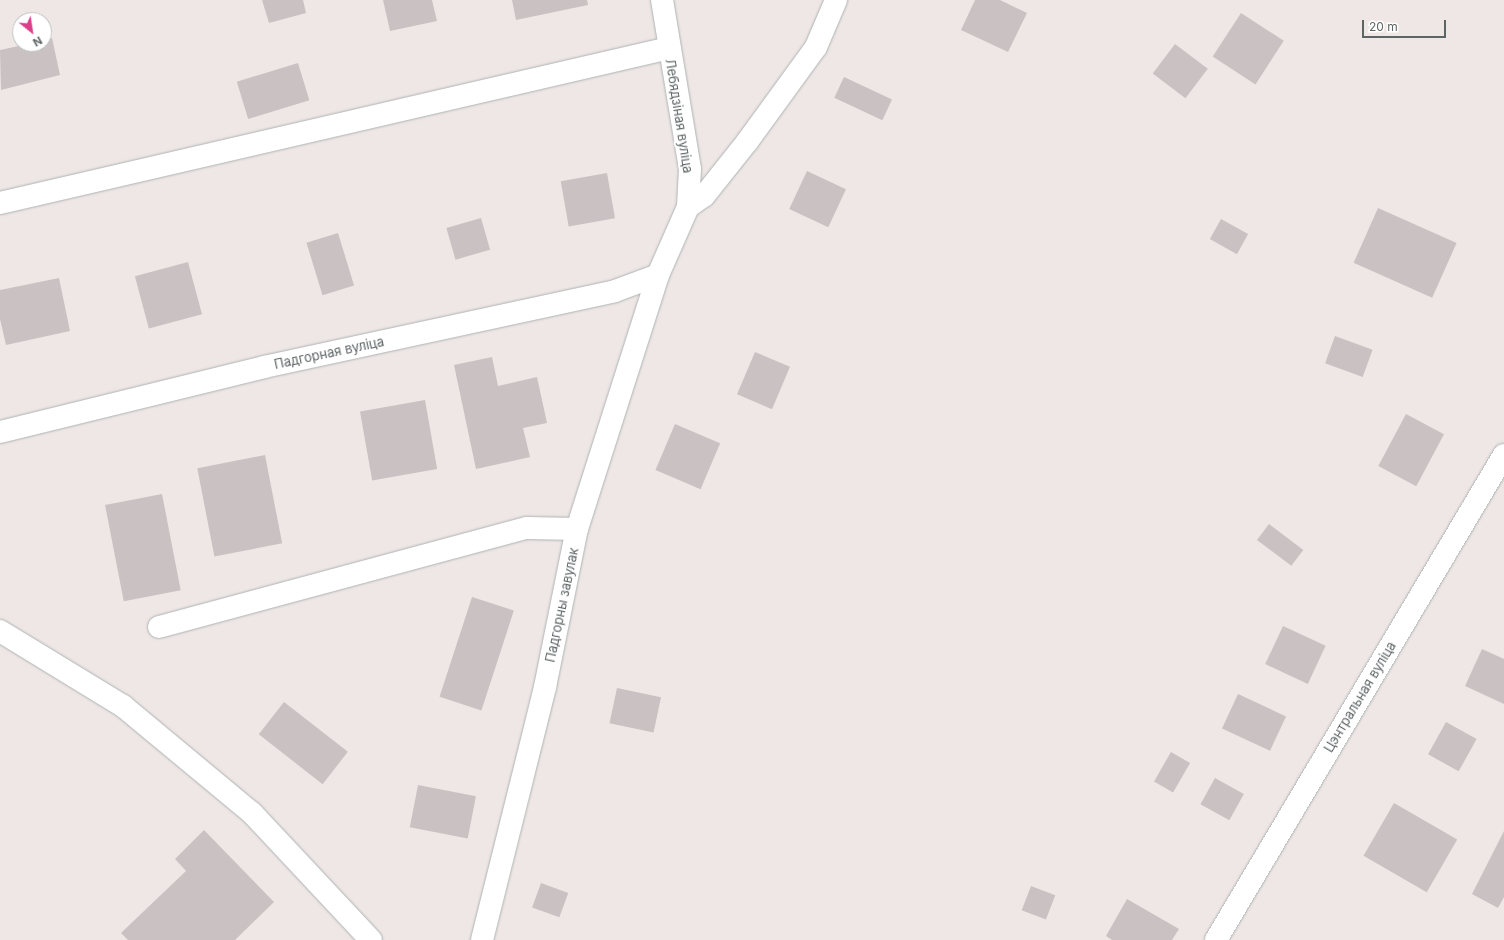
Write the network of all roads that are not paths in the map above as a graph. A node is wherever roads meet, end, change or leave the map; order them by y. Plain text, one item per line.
1 (662, 0) edge
2 (836, 0) edge
3 (668, 48) junction
4 (0, 203) edge
5 (688, 207) junction
6 (658, 275) junction
7 (0, 432) edge
8 (1504, 455) edge
9 (578, 529) junction
10 (159, 627) dead end
11 (0, 631) edge
12 (371, 940) edge
13 (482, 940) edge
14 (1216, 940) edge

1 - 3 street, Лебядзіная вуліца
2 - 5 street
3 - 4 street
3 - 5 street, Лебядзіная вуліца
5 - 6 street, Лебядзіная вуліца
6 - 7 street, Падгорная вуліца
6 - 9 street, Падгорны завулак
8 - 14 street, Цэнтральная вуліца
9 - 10 street
9 - 13 street, Падгорны завулак
11 - 12 street

